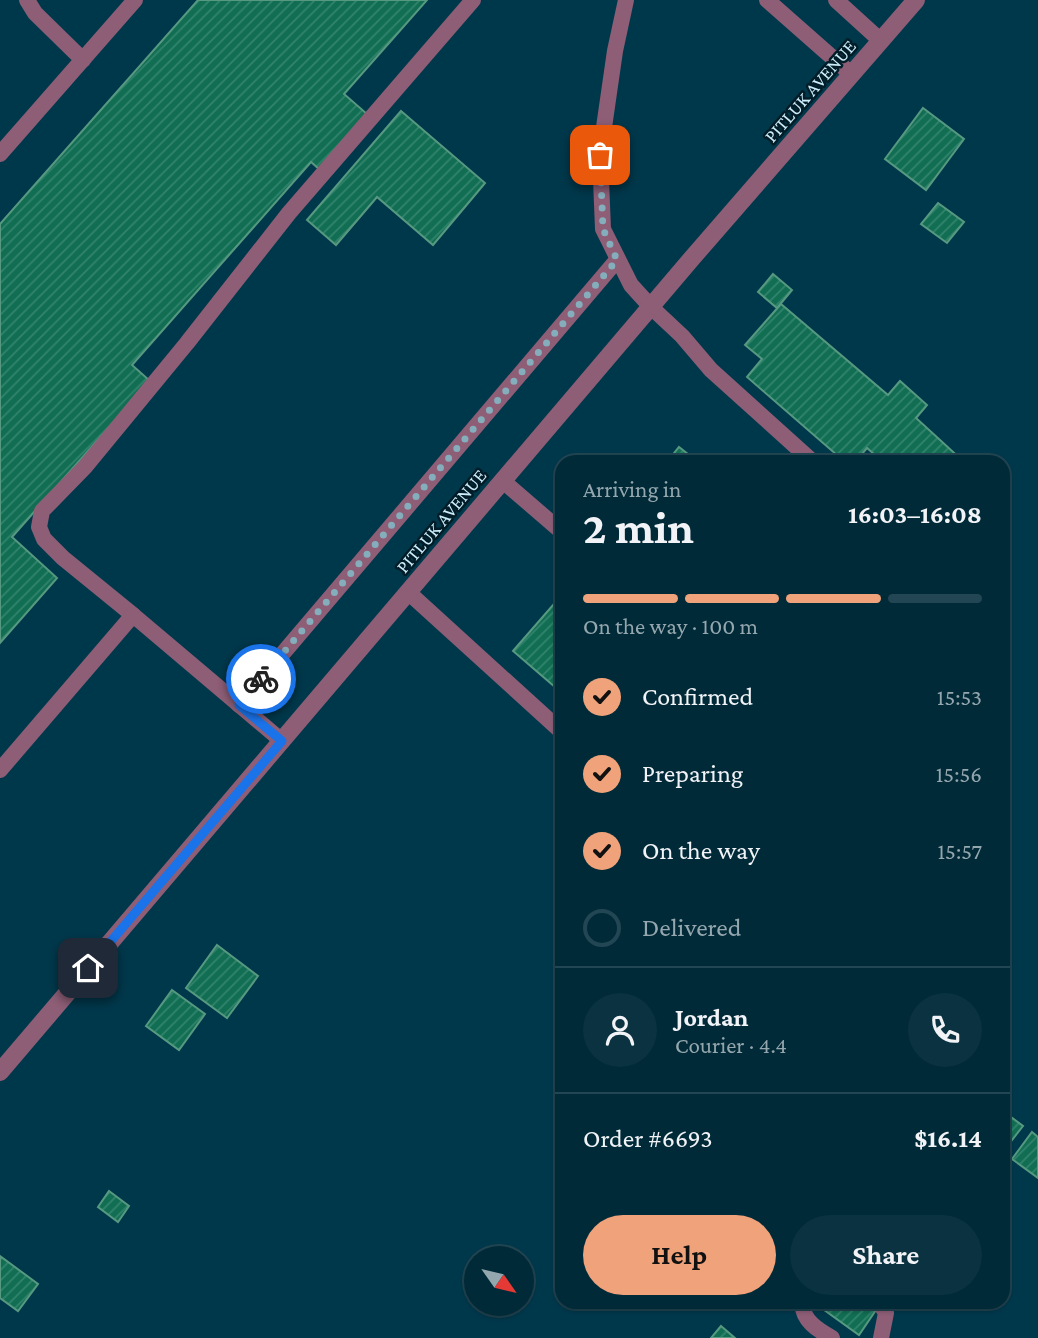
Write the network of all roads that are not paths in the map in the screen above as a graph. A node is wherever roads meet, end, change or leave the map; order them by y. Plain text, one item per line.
1 (27, 0) edge
2 (135, 0) edge
3 (473, 0) edge
4 (626, 0) edge
5 (767, 0) edge
6 (836, 0) edge
7 (916, 0) edge
8 (881, 41) junction
9 (83, 60) junction
10 (852, 74) junction
11 (0, 154) edge
12 (617, 260) junction
13 (651, 307) junction
14 (805, 455) edge
15 (503, 481) junction
16 (555, 526) edge
17 (408, 592) junction
18 (133, 615) junction
19 (239, 705) junction
20 (555, 726) edge
21 (282, 741) junction
22 (0, 770) edge
23 (0, 1072) edge
24 (802, 1309) edge
25 (883, 1309) edge
26 (832, 1338) edge
27 (881, 1338) edge

1 - 9 lane
2 - 9 lane
3 - 18 lane
4 - 12 lane
5 - 10 lane
6 - 8 lane
7 - 8 street, PITLUK AVENUE
8 - 10 street, PITLUK AVENUE
9 - 11 lane
10 - 13 street, PITLUK AVENUE
12 - 13 lane
12 - 19 lane
13 - 14 lane
13 - 15 street, PITLUK AVENUE
15 - 16 lane
15 - 17 street, PITLUK AVENUE
17 - 20 lane
17 - 21 street, PITLUK AVENUE
18 - 19 lane
18 - 22 lane
19 - 21 lane
21 - 23 street, PITLUK AVENUE
24 - 26 lane
25 - 27 lane

